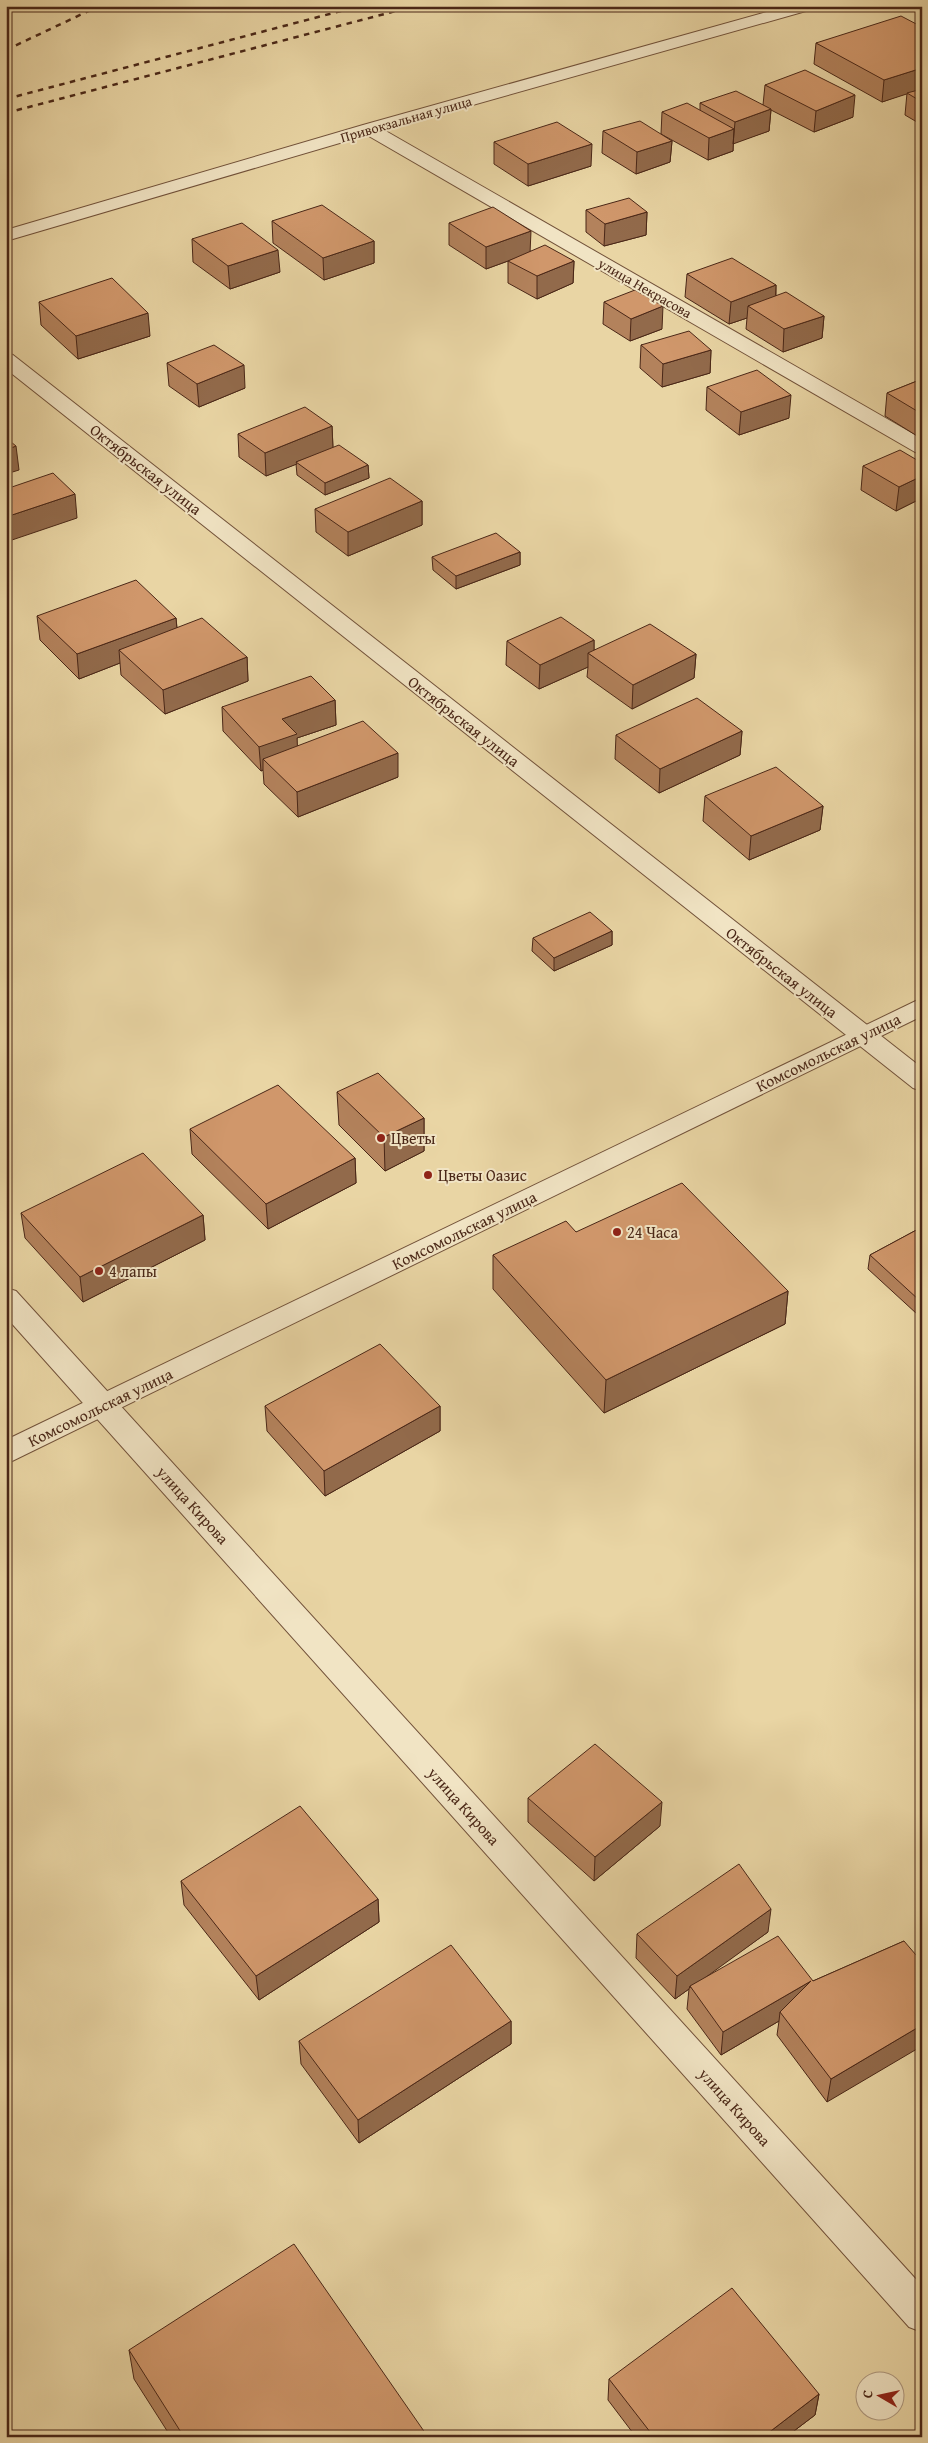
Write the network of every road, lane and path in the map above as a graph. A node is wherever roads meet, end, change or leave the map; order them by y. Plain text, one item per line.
1 (807, 6) edge
2 (368, 129) junction
3 (6, 236) edge
4 (6, 359) edge
5 (922, 448) edge
6 (922, 1006) edge
7 (862, 1036) junction
8 (922, 1082) edge
9 (6, 1298) edge
10 (102, 1405) junction
11 (6, 1453) edge
12 (922, 2314) edge

1 - 2 street, Привокзальная улица
2 - 3 street, Привокзальная улица
2 - 5 street, улица Некрасова
4 - 7 street, Октябрьская улица
6 - 7 street, Комсомольская улица
7 - 8 street, Октябрьская улица
7 - 10 street, Комсомольская улица
9 - 10 street, улица Кирова
10 - 11 street, Комсомольская улица
10 - 12 street, улица Кирова

